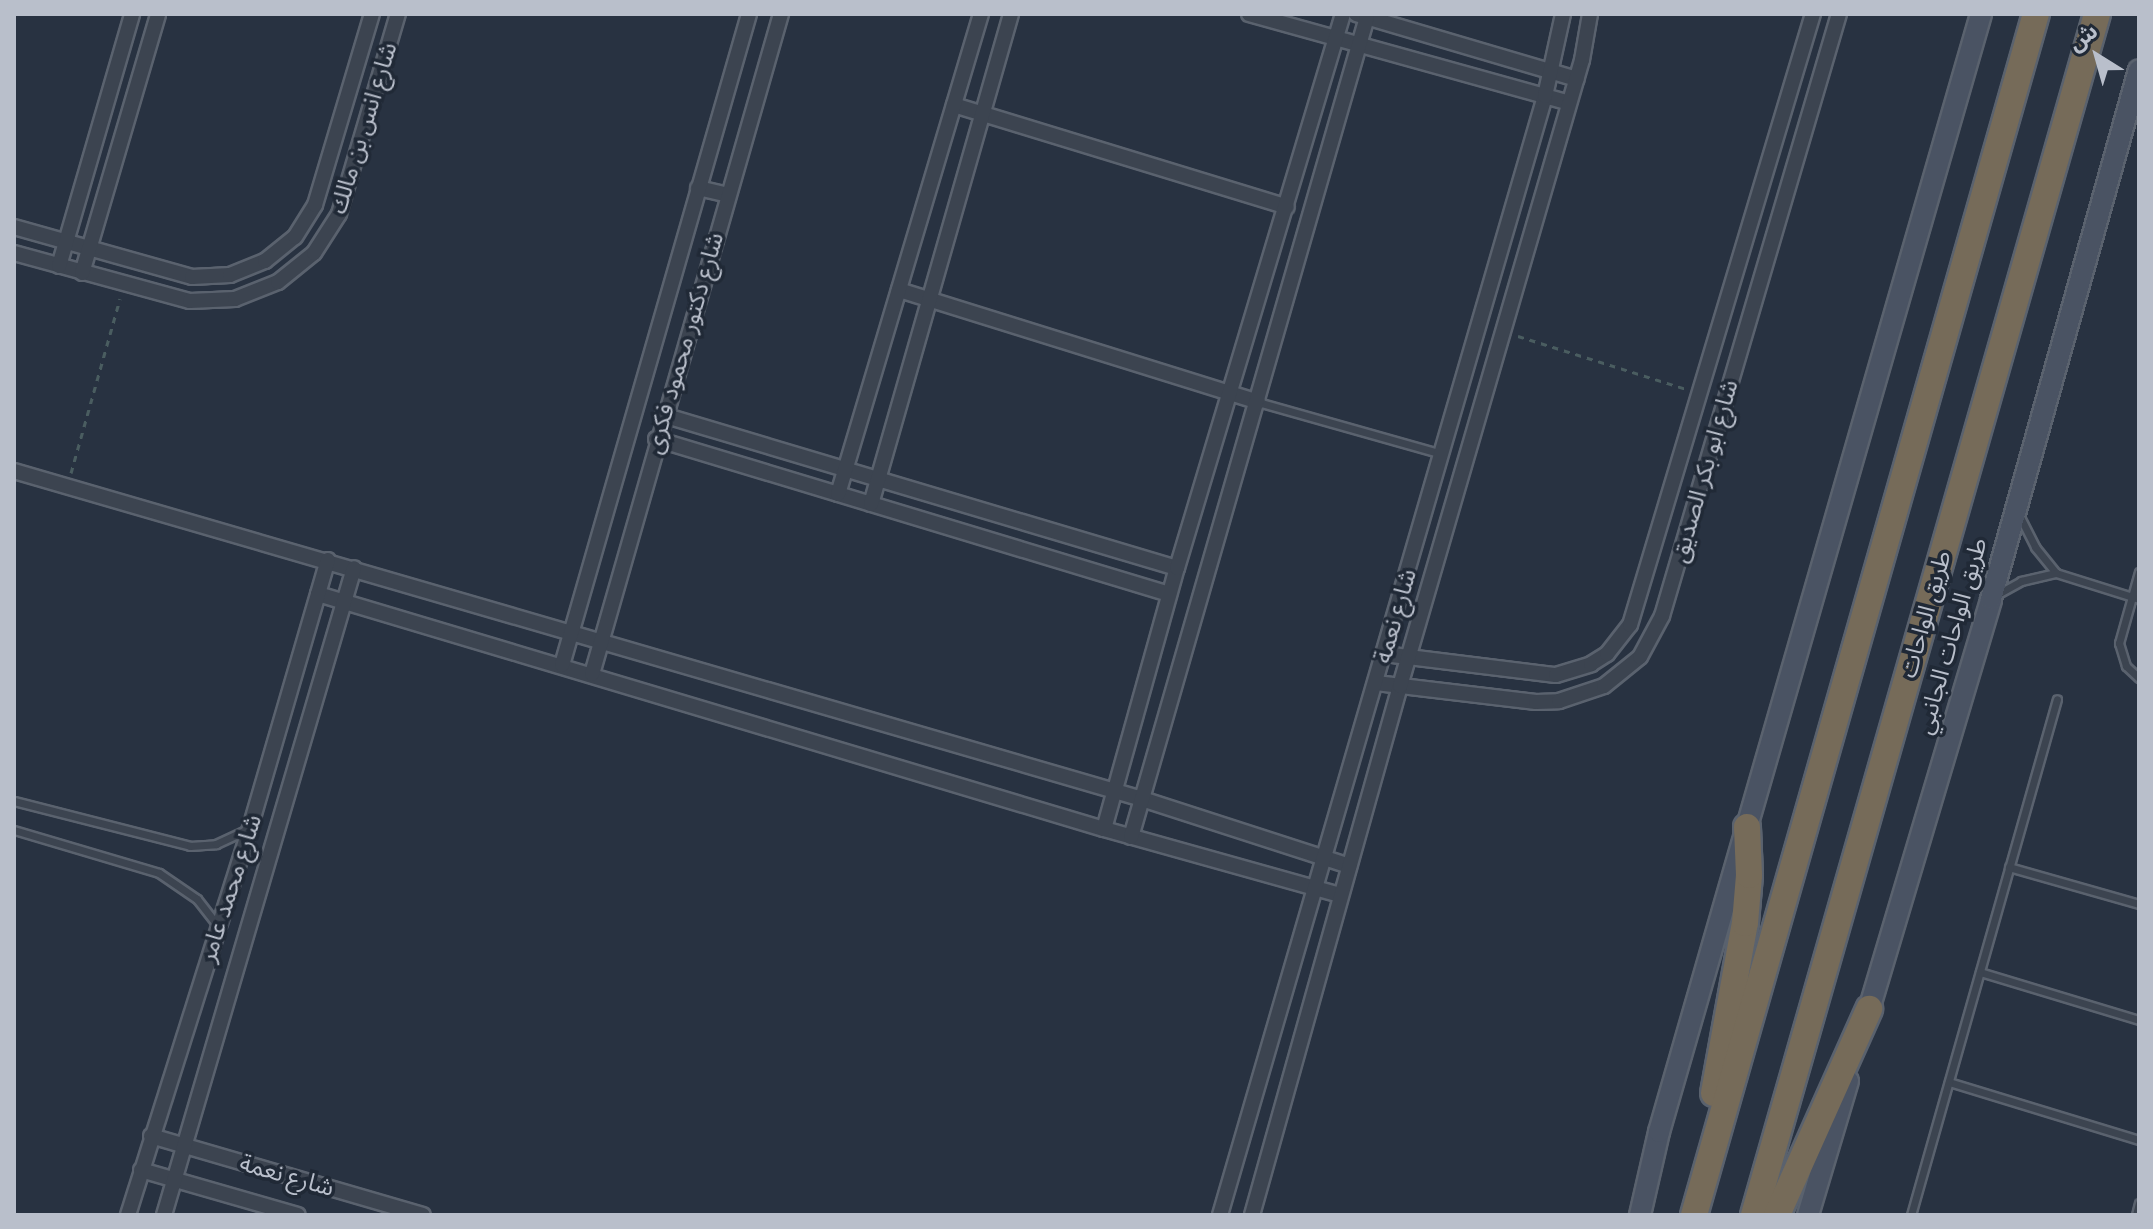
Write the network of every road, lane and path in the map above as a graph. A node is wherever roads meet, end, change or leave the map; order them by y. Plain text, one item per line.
1 (132, 14) edge
2 (158, 14) edge
3 (372, 14) edge
4 (398, 14) edge
5 (749, 14) edge
6 (781, 14) edge
7 (981, 14) edge
8 (1011, 14) edge
9 (1249, 14) edge
10 (1343, 14) edge
11 (1563, 14) edge
12 (1590, 14) edge
13 (1813, 14) edge
14 (1839, 14) edge
15 (1981, 14) edge
16 (2036, 14) edge
17 (2097, 14) edge
18 (1361, 15) edge
19 (1335, 41) junction
20 (1358, 46) junction
21 (2139, 70) edge
22 (1551, 71) junction
23 (1577, 79) junction
24 (1545, 96) junction
25 (1569, 103) junction
26 (954, 105) junction
27 (982, 113) junction
28 (698, 188) junction
29 (728, 195) junction
30 (1287, 207) junction
31 (14, 227) edge
32 (66, 242) junction
33 (89, 248) junction
34 (14, 253) edge
35 (59, 266) junction
36 (82, 273) junction
37 (124, 284) junction
38 (899, 290) junction
39 (929, 298) junction
40 (1503, 332) junction
41 (1701, 393) junction
42 (1231, 394) junction
43 (1258, 402) junction
44 (663, 415) junction
45 (656, 439) junction
46 (1442, 454) junction
47 (846, 469) junction
48 (14, 471) edge
49 (878, 479) junction
50 (68, 486) junction
51 (838, 494) junction
52 (2016, 501) junction
53 (871, 504) junction
54 (328, 560) junction
55 (354, 568) junction
56 (1177, 568) junction
57 (2139, 572) edge
58 (2056, 573) junction
59 (318, 594) junction
60 (1169, 594) junction
61 (2135, 597) edge
62 (1991, 599) junction
63 (344, 600) junction
64 (573, 631) junction
65 (601, 639) junction
66 (1384, 654) junction
67 (1408, 657) junction
68 (562, 665) junction
69 (592, 674) junction
70 (2139, 678) edge
71 (1376, 683) junction
72 (1400, 686) junction
73 (2057, 699) dead end
74 (1114, 791) junction
75 (1142, 799) junction
76 (14, 801) edge
77 (1747, 827) junction
78 (250, 828) junction
79 (1104, 829) junction
80 (14, 830) edge
81 (1131, 837) junction
82 (1326, 857) junction
83 (1349, 866) junction
84 (2009, 867) junction
85 (1317, 887) junction
86 (1341, 895) junction
87 (2139, 904) edge
88 (218, 926) junction
89 (1980, 972) junction
90 (1869, 1009) junction
91 (2139, 1020) edge
92 (1949, 1082) junction
93 (151, 1136) junction
94 (2139, 1140) edge
95 (184, 1145) junction
96 (1711, 1151) junction
97 (141, 1170) junction
98 (174, 1180) junction
99 (2139, 1203) edge
100 (128, 1215) edge
101 (164, 1215) edge
102 (298, 1215) edge
103 (423, 1215) edge
104 (1220, 1215) edge
105 (1252, 1215) edge
106 (1640, 1215) edge
107 (1694, 1215) edge
108 (1754, 1215) edge
109 (1777, 1215) edge
110 (1808, 1215) edge
111 (1911, 1215) edge
112 (2136, 1215) edge

1 - 32 street
2 - 33 street
3 - 33 street, شارع انس بن مالك
4 - 37 street, شارع انس بن مالك
5 - 28 street, شارع دكتور محمود فكرى
6 - 29 street, شارع دكتور محمود فكرى
7 - 26 street
8 - 27 street
9 - 19 street
10 - 19 street
11 - 22 street, شارع نعمة
12 - 23 street, شارع نعمة
13 - 41 street, شارع ابو بكر الصديق
14 - 72 street, شارع ابو بكر الصديق
15 - 77 street
16 - 96 highway
17 - 108 highway, طريق الواحات
18 - 20 street
18 - 22 street
19 - 20 street
19 - 30 street
20 - 24 street
20 - 43 street
21 - 52 street, طريق الواحات الجانبي
22 - 23 street
22 - 24 street, شارع نعمة
23 - 25 street, شارع نعمة
24 - 25 street
24 - 46 street, شارع نعمة
25 - 40 street, شارع نعمة
26 - 27 street
26 - 38 street
27 - 30 street
27 - 39 street
28 - 29 street
28 - 64 street, شارع دكتور محمود فكرى
29 - 44 street, شارع دكتور محمود فكرى
30 - 42 street
31 - 32 street, شارع انس بن مالك
32 - 33 street, شارع انس بن مالك
32 - 35 street
33 - 36 street
34 - 35 street, شارع انس بن مالك
35 - 36 street, شارع انس بن مالك
36 - 37 street, شارع انس بن مالك
37 - 50 path
38 - 39 street
38 - 47 street
39 - 42 street
39 - 49 street
40 - 41 path
40 - 67 street, شارع نعمة
41 - 67 street, شارع ابو بكر الصديق
42 - 43 street
42 - 56 street
43 - 46 lane
43 - 75 street
44 - 45 street, شارع دكتور محمود فكرى
44 - 47 street
45 - 51 street
45 - 65 street, شارع دكتور محمود فكرى
46 - 66 street, شارع نعمة
47 - 49 street
47 - 51 street
48 - 50 street
49 - 53 street
49 - 56 street
50 - 54 street
51 - 53 street
52 - 58 lane
52 - 62 street, طريق الواحات الجانبي
53 - 60 street
54 - 55 street
54 - 59 street, شارع محمد عامر
55 - 63 street, شارع محمد عامر
55 - 64 street
56 - 60 street
57 - 61 lane
58 - 61 lane
58 - 62 lane
59 - 63 street
59 - 78 street, شارع محمد عامر
60 - 74 street
61 - 70 lane
62 - 90 street, طريق الواحات الجانبي
63 - 68 street
63 - 95 street, شارع محمد عامر
64 - 65 street
64 - 68 street, شارع دكتور محمود فكرى
65 - 69 street, شارع دكتور محمود فكرى
65 - 74 street
66 - 67 street, شارع ابو بكر الصديق
66 - 71 street, شارع نعمة
67 - 72 street, شارع نعمة
68 - 69 street
69 - 79 street
71 - 72 street, شارع ابو بكر الصديق
71 - 82 street, شارع نعمة
72 - 83 street, شارع نعمة
73 - 84 lane
74 - 75 street
74 - 79 street
75 - 81 street
75 - 82 street
76 - 78 lane
77 - 96 highway
77 - 106 street
78 - 88 street, شارع محمد عامر
79 - 81 street
80 - 88 lane
81 - 85 street
82 - 83 street
82 - 85 street, شارع نعمة
83 - 86 street, شارع نعمة
84 - 87 lane
84 - 89 lane
85 - 86 street
85 - 104 street, شارع نعمة
86 - 105 street, شارع نعمة
88 - 93 street, شارع محمد عامر
89 - 91 lane
89 - 92 lane
90 - 109 highway
90 - 110 street, طريق الواحات الجانبي
92 - 94 lane
92 - 111 lane
93 - 95 street, شارع نعمة
93 - 97 street, شارع محمد عامر
95 - 98 street, شارع محمد عامر
95 - 103 street, شارع نعمة
96 - 107 highway
97 - 98 street, شارع نعمة
97 - 100 street, شارع محمد عامر
98 - 101 street, شارع محمد عامر
98 - 102 street, شارع نعمة
99 - 112 lane

